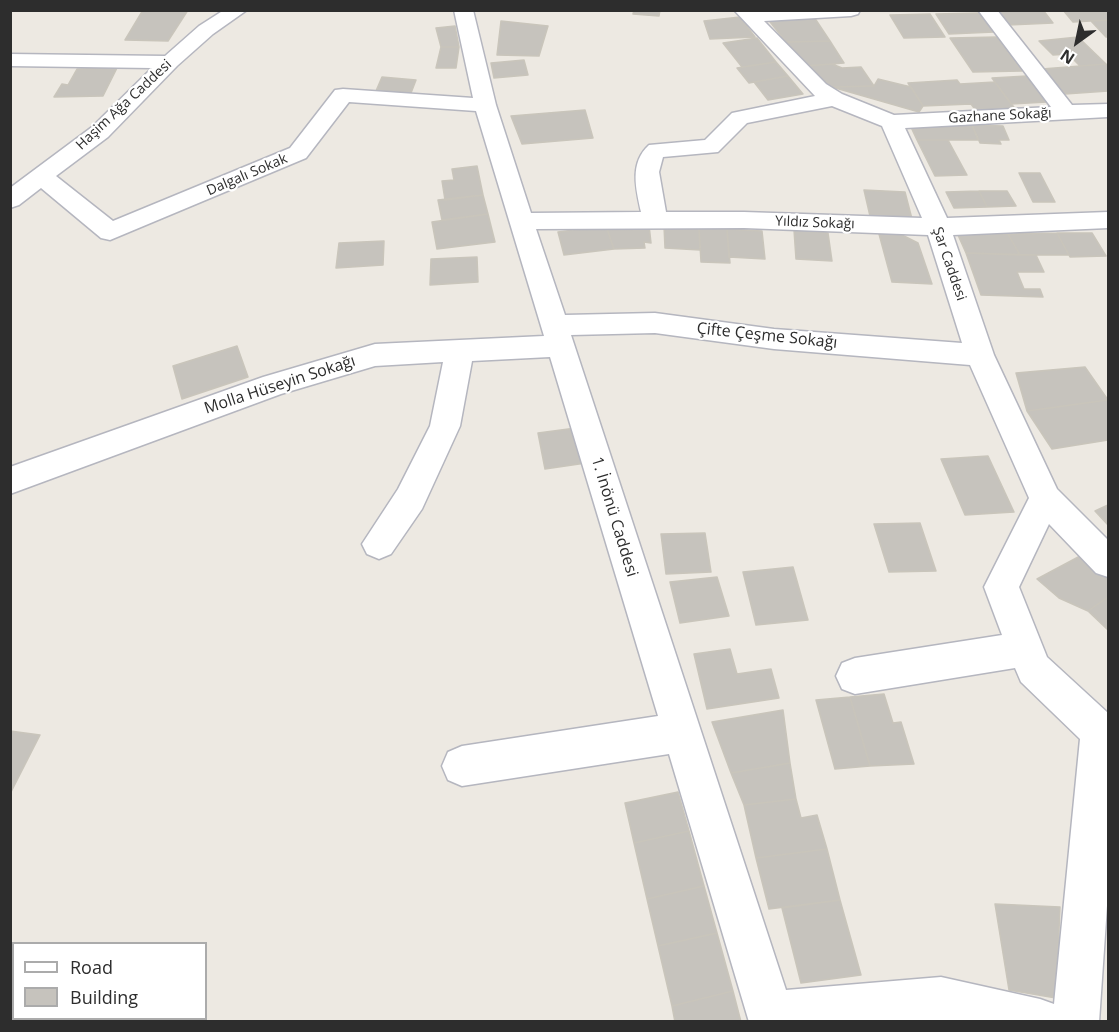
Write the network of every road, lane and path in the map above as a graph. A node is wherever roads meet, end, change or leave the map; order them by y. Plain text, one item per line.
1 (238, 10) edge
2 (463, 10) edge
3 (851, 10) edge
4 (987, 10) edge
5 (746, 13) edge
6 (10, 60) edge
7 (170, 62) junction
8 (834, 99) junction
9 (485, 105) junction
10 (1108, 110) edge
11 (1066, 112) junction
12 (891, 122) junction
13 (42, 177) junction
14 (10, 200) edge
15 (521, 220) junction
16 (655, 220) junction
17 (1107, 223) edge
18 (938, 227) junction
19 (558, 336) junction
20 (460, 351) junction
21 (980, 355) junction
22 (10, 481) edge
23 (1045, 498) junction
24 (379, 544) dead end
25 (1108, 561) edge
26 (1026, 649) junction
27 (855, 676) dead end
28 (1104, 730) edge
29 (682, 732) junction
30 (462, 766) dead end
31 (772, 1018) edge
32 (1040, 1022) edge
33 (1076, 1022) edge

1 - 7 street, Haşim Ağa Caddesi
2 - 9 street, 1. İnönü Caddesi
3 - 5 street
4 - 11 street
5 - 8 street
6 - 7 street
7 - 13 street, Haşim Ağa Caddesi
8 - 12 street
8 - 16 street
9 - 13 street, Dalgalı Sokak
9 - 15 street, 1. İnönü Caddesi
10 - 11 street, Gazhane Sokağı
11 - 12 street, Gazhane Sokağı
12 - 18 street, Şar Caddesi
13 - 14 street, Haşim Ağa Caddesi
15 - 16 street, Yıldız Sokağı
15 - 19 street, 1. İnönü Caddesi
16 - 18 street, Yıldız Sokağı
17 - 18 street, Yıldız Sokağı
18 - 21 street, Şar Caddesi
19 - 20 street, Molla Hüseyin Sokağı
19 - 21 street, Çifte Çeşme Sokağı
19 - 29 street, 1. İnönü Caddesi
20 - 22 street, Molla Hüseyin Sokağı
20 - 24 street
21 - 23 street, Şar Caddesi
23 - 25 street, Şar Caddesi
23 - 26 street
26 - 27 street
26 - 28 street
28 - 33 street
29 - 30 street
29 - 31 street, 1. İnönü Caddesi
31 - 32 street

